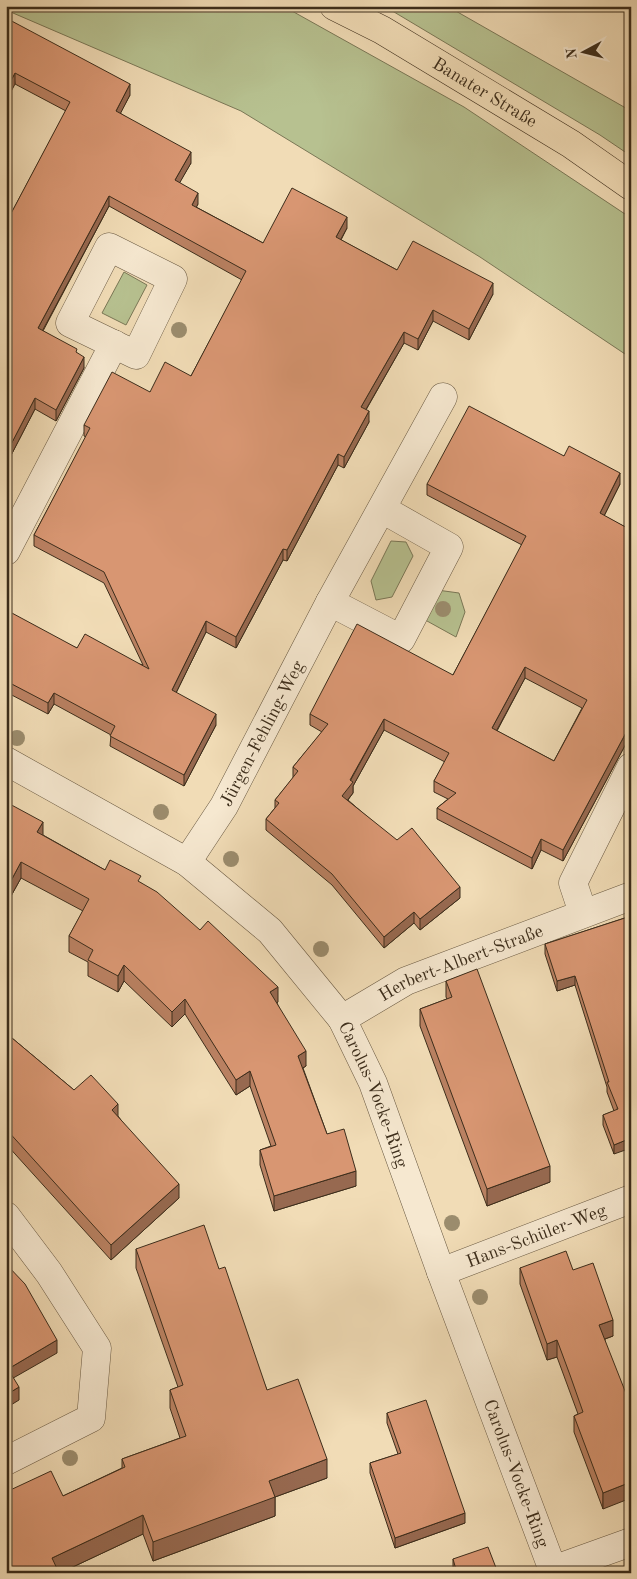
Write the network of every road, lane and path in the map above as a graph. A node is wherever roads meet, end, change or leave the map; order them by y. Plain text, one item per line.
1 (334, 6) edge
2 (631, 186) edge
3 (114, 344) dead end
4 (443, 397) dead end
5 (382, 509) junction
6 (6, 551) edge
7 (330, 602) junction
8 (6, 761) edge
9 (631, 766) edge
10 (187, 862) junction
11 (631, 896) edge
12 (583, 913) junction
13 (342, 1019) junction
14 (631, 1199) edge
15 (6, 1216) edge
16 (442, 1272) junction
17 (6, 1461) edge
18 (631, 1542) edge
19 (553, 1571) edge

1 - 2 main road, Banater Straße
3 - 6 street
4 - 5 street, Jürgen-Fehling-Weg
5 - 7 street, Jürgen-Fehling-Weg
5 - 7 street
7 - 10 street, Jürgen-Fehling-Weg
8 - 10 street, Carolus-Vocke-Ring
9 - 12 street
10 - 13 street, Carolus-Vocke-Ring
11 - 12 street, Herbert-Albert-Straße
12 - 13 street, Herbert-Albert-Straße
13 - 16 street, Carolus-Vocke-Ring
14 - 16 street, Hans-Schüler-Weg
15 - 17 street
16 - 19 street, Carolus-Vocke-Ring
18 - 19 street

